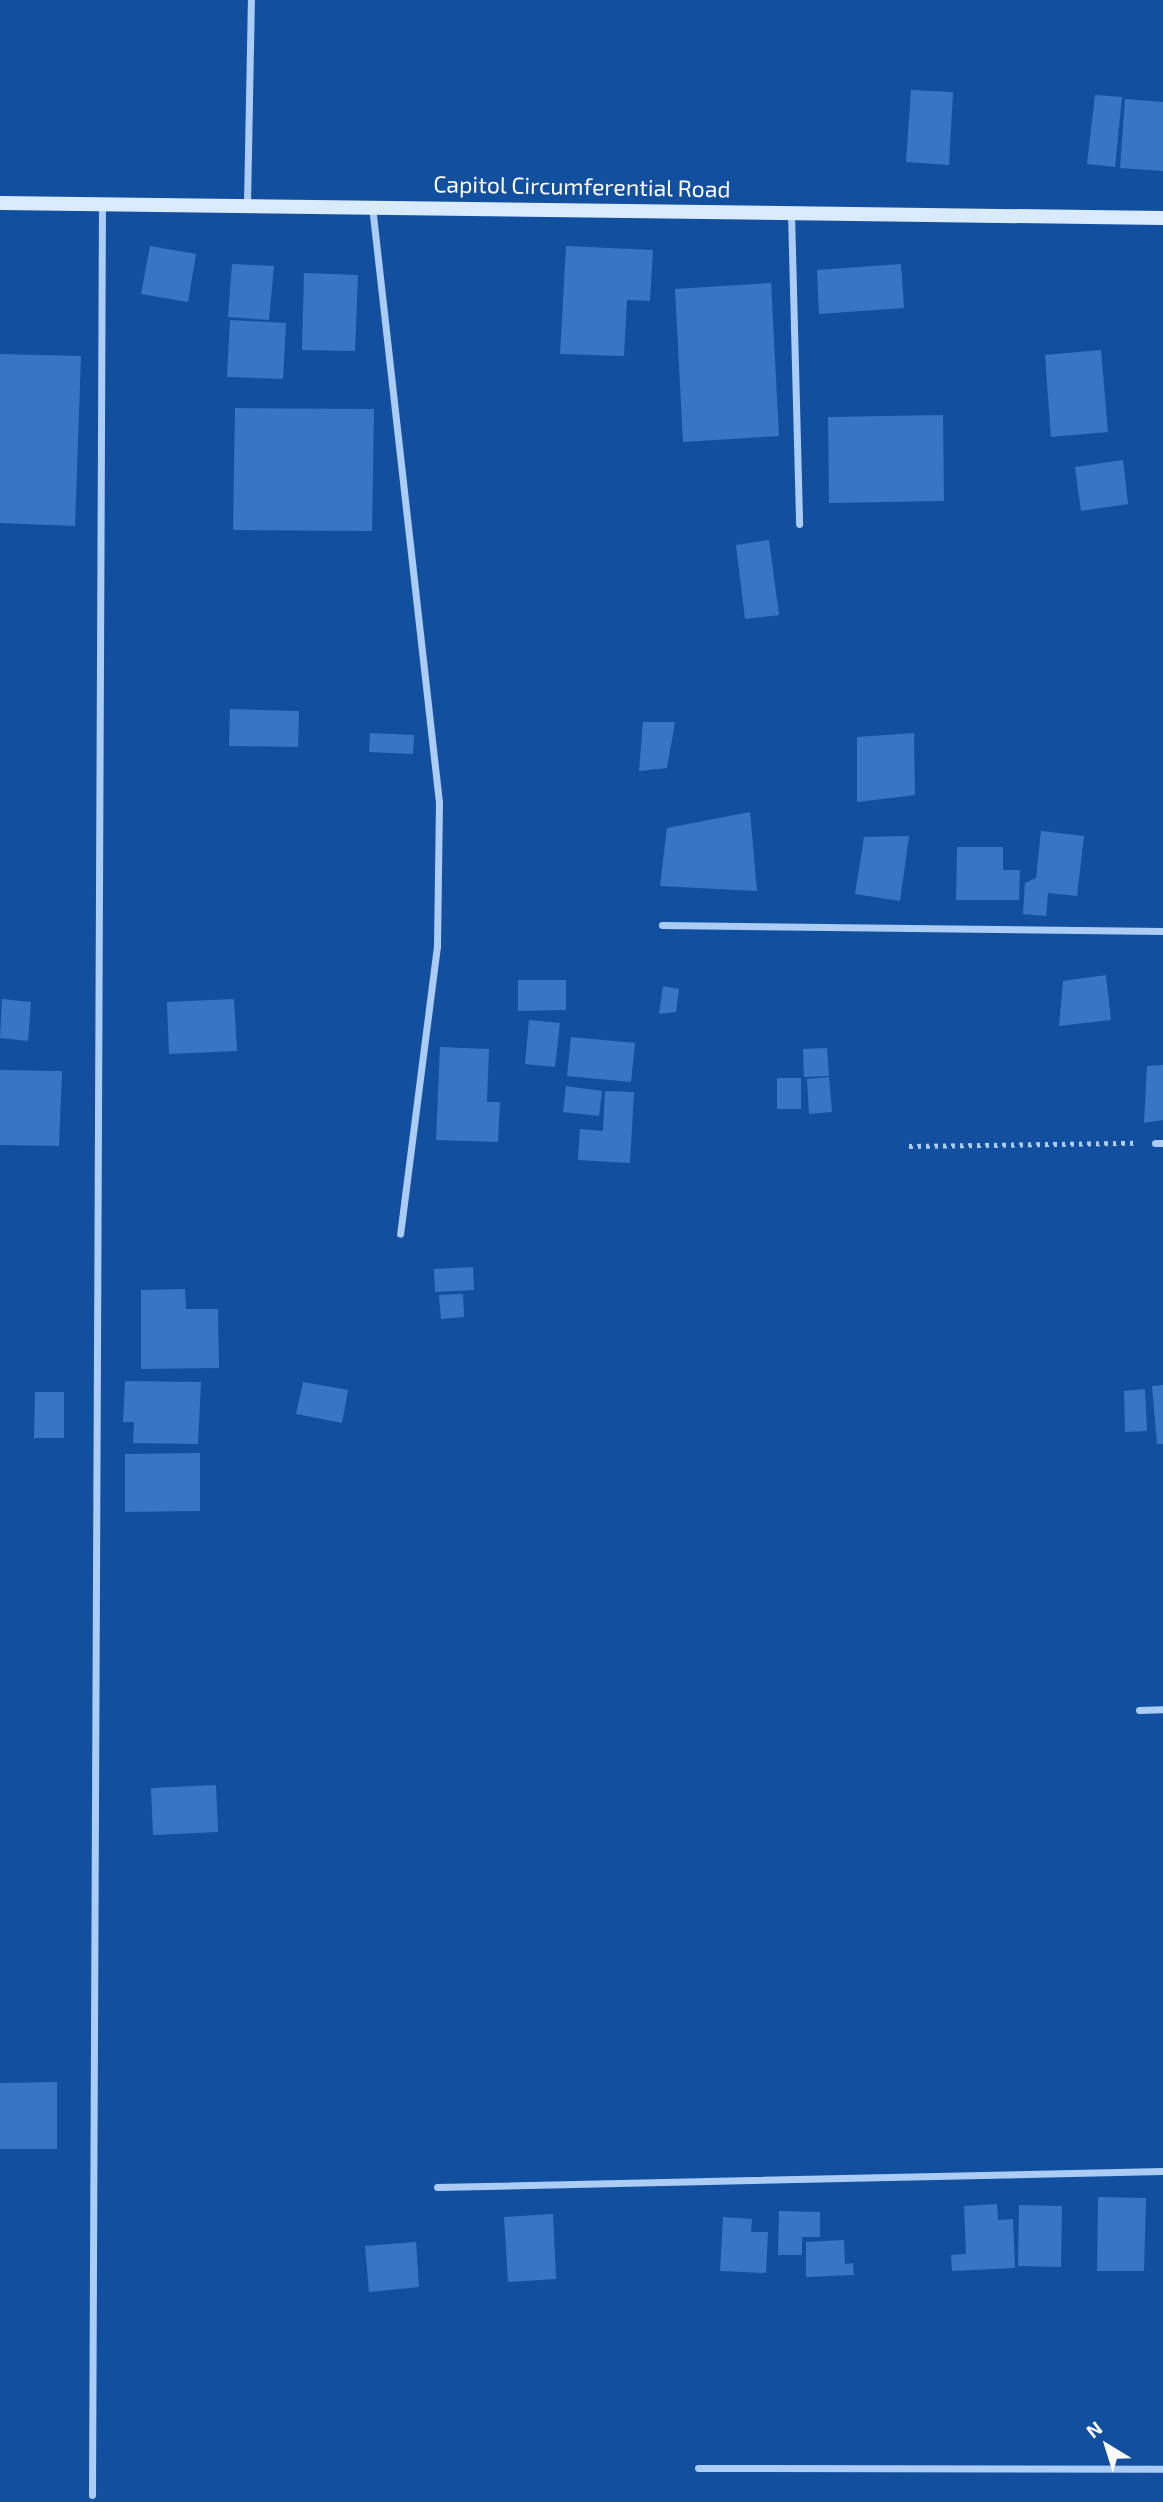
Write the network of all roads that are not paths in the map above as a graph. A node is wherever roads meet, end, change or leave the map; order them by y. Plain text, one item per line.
1 (251, 0) edge
2 (0, 203) edge
3 (102, 203) junction
4 (247, 204) junction
5 (372, 205) junction
6 (791, 212) junction
7 (1163, 218) edge
8 (799, 524) dead end
9 (662, 925) dead end
10 (1163, 932) edge
11 (400, 1234) dead end
12 (1163, 1709) edge
13 (1139, 1710) dead end
14 (1163, 2171) edge
15 (437, 2187) dead end
16 (698, 2468) dead end
17 (1163, 2469) edge
18 (92, 2495) dead end

1 - 4 street
2 - 3 main road, Capitol Circumferential Road
3 - 4 main road, Capitol Circumferential Road
3 - 18 street
4 - 5 main road, Capitol Circumferential Road
5 - 6 main road, Capitol Circumferential Road
5 - 11 street
6 - 7 main road, Capitol Circumferential Road
6 - 8 street
9 - 10 street
12 - 13 street
14 - 15 street
16 - 17 street

